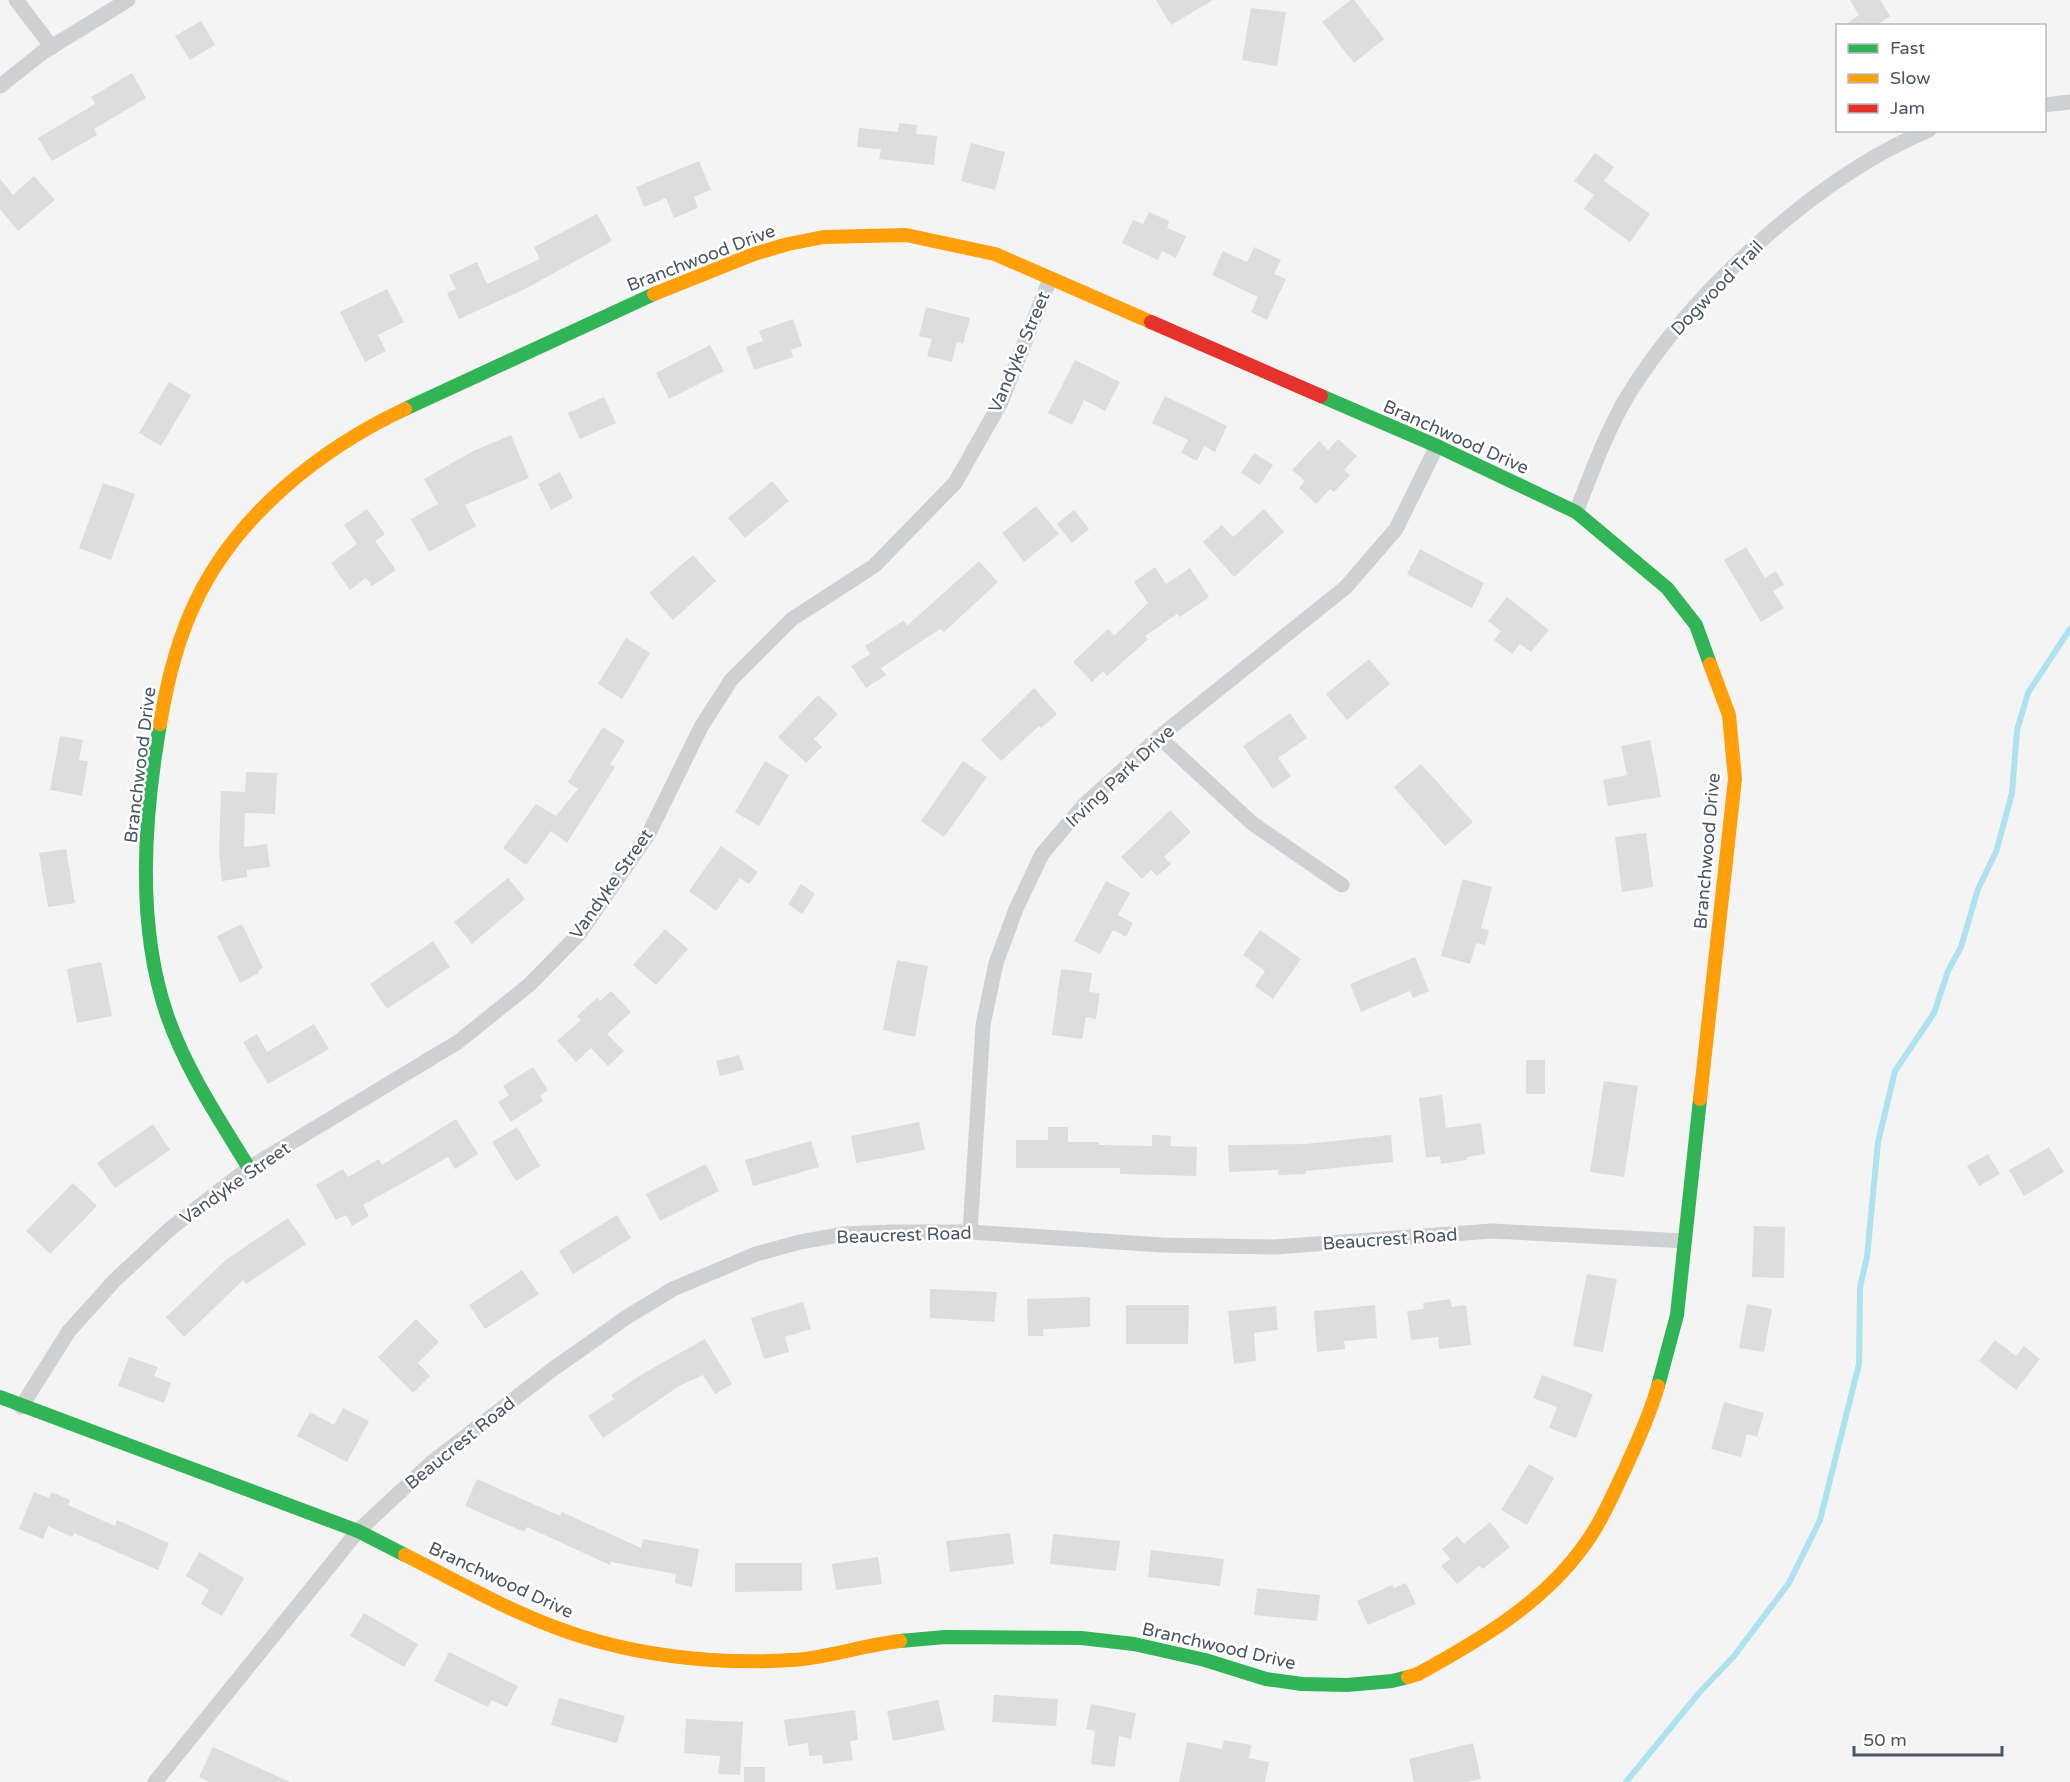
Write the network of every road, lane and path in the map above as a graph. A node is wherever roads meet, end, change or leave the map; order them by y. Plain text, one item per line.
1 (16, 0) edge
2 (128, 0) edge
3 (52, 47) junction
4 (0, 86) edge
5 (2070, 102) edge
6 (2046, 105) edge
7 (1925, 132) edge
8 (1050, 279) junction
9 (1437, 446) junction
10 (1576, 512) junction
11 (1159, 737) junction
12 (1342, 885) dead end
13 (249, 1168) junction
14 (970, 1232) junction
15 (1685, 1241) junction
16 (0, 1397) edge
17 (21, 1407) junction
18 (358, 1531) junction
19 (155, 1782) edge

1 - 3 street
2 - 3 street
3 - 4 street
5 - 6 street
7 - 10 street, Dogwood Trail
8 - 9 street, Branchwood Drive
8 - 13 street, Vandyke Street
8 - 13 street, Branchwood Drive
9 - 10 street, Branchwood Drive
9 - 11 street, Irving Park Drive
10 - 15 street, Branchwood Drive
11 - 12 street
11 - 14 street, Irving Park Drive
13 - 17 street, Vandyke Street
14 - 15 street, Beaucrest Road
14 - 18 street, Beaucrest Road
15 - 18 street, Branchwood Drive
16 - 17 street, Branchwood Drive
17 - 18 street, Branchwood Drive
18 - 19 street, Beaucrest Road

